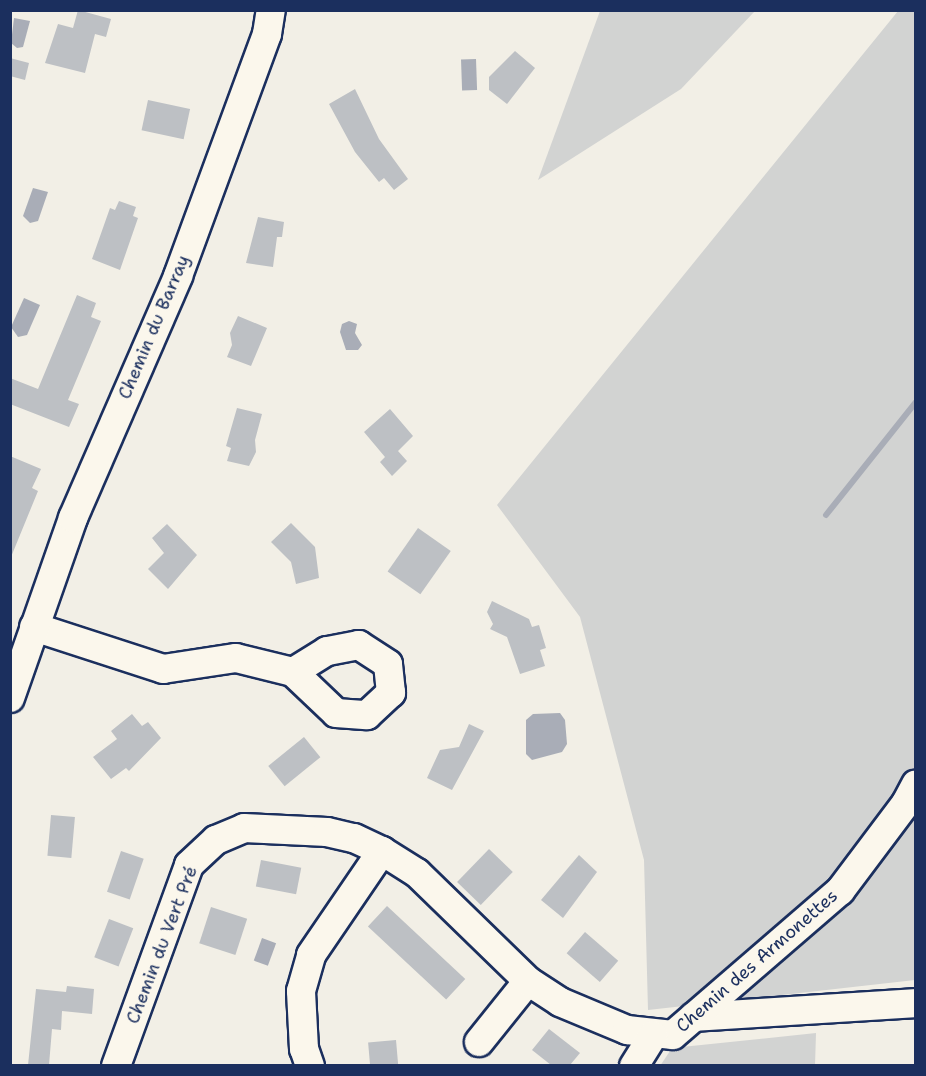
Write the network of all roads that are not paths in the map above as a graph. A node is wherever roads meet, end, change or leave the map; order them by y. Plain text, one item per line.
1 (272, 10) edge
2 (25, 634) edge
3 (293, 672) dead end
4 (10, 698) edge
5 (915, 784) edge
6 (382, 851) junction
7 (528, 981) junction
8 (915, 1003) edge
9 (694, 1017) junction
10 (653, 1035) junction
11 (479, 1042) dead end
12 (116, 1065) edge
13 (310, 1065) edge
14 (634, 1065) edge

1 - 2 street, Chemin du Barray
2 - 3 street
2 - 4 street, Chemin du Barray
5 - 9 street, Chemin des Armonettes
6 - 7 street, Chemin du Vert Pré
6 - 12 street, Chemin du Vert Pré
6 - 13 street
7 - 10 street, Chemin du Vert Pré
7 - 11 street
8 - 9 street
9 - 10 street, Chemin des Armonettes
10 - 14 street

